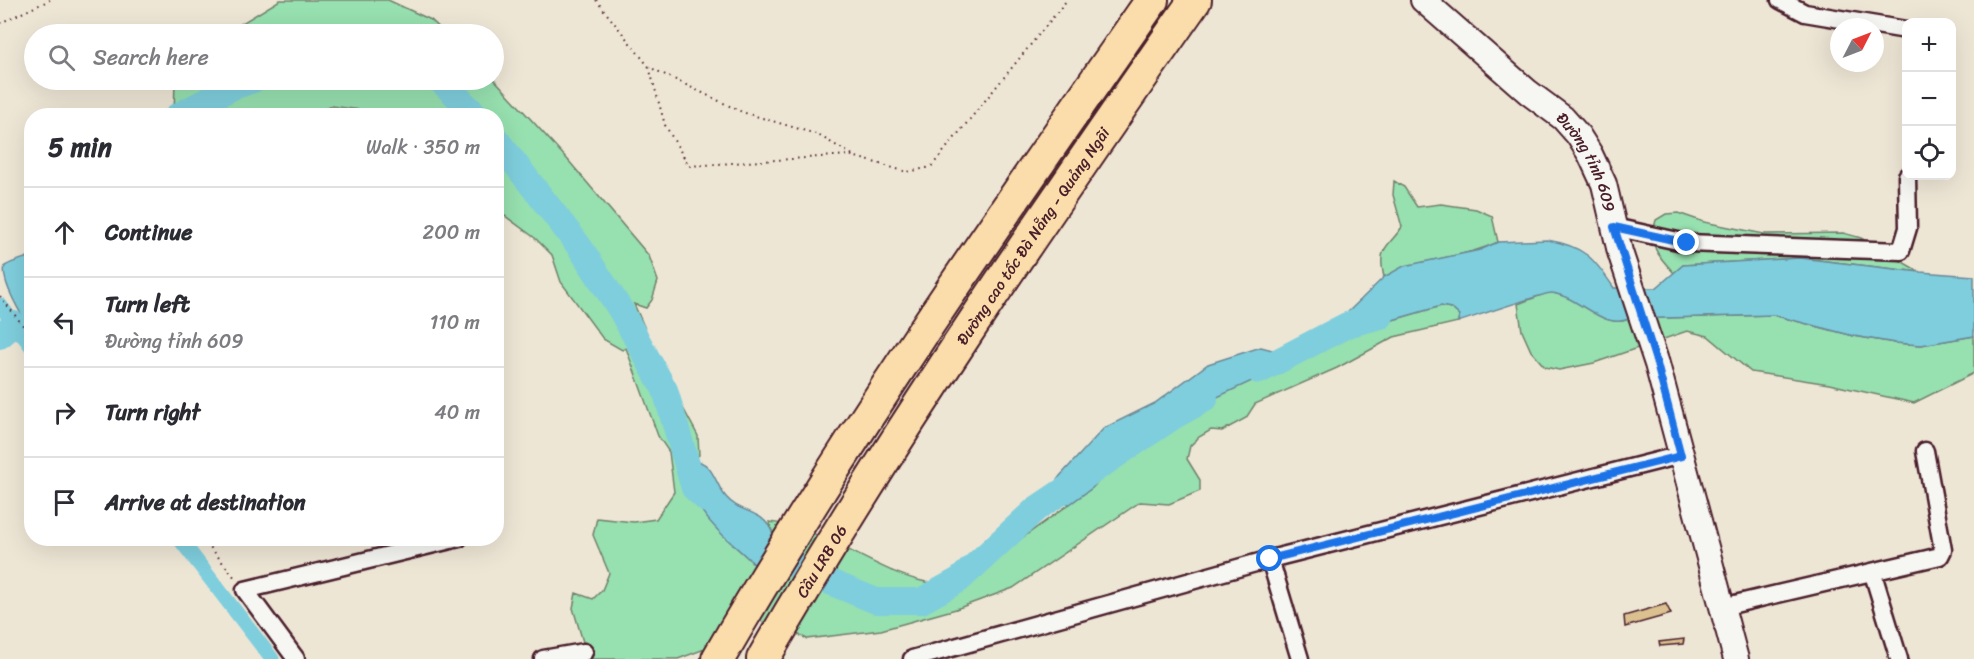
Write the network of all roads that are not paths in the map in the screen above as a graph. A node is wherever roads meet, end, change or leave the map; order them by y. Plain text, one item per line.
1 (1144, 0) edge
2 (1152, 0) edge
3 (1196, 0) edge
4 (1211, 0) edge
5 (1423, 0) edge
6 (1779, 0) edge
7 (1902, 29) edge
8 (1048, 148) junction
9 (1079, 167) junction
10 (1908, 180) edge
11 (1614, 227) junction
12 (1925, 451) dead end
13 (1681, 456) junction
14 (874, 475) joint
15 (426, 546) edge
16 (1270, 559) junction
17 (1872, 574) junction
18 (1722, 608) junction
19 (584, 652) dead end
20 (766, 654) edge
21 (296, 659) edge
22 (543, 659) edge
23 (718, 659) edge
24 (912, 659) edge
25 (1300, 659) edge
26 (1736, 659) edge
27 (1899, 659) edge

1 - 8 highway
2 - 8 highway
3 - 9 highway, Đường cao tốc Đà Nẵng - Quảng Ngãi
4 - 9 highway
5 - 11 main road, Đường tỉnh 609
6 - 7 street
8 - 23 highway
9 - 14 highway, Đường cao tốc Đà Nẵng - Quảng Ngãi
10 - 11 street
11 - 13 main road, Đường tỉnh 609
12 - 17 street
13 - 16 street
13 - 18 main road, Đường tỉnh 609
14 - 20 highway, Cầu LRB 06
15 - 21 street
16 - 24 street
16 - 25 street
17 - 18 street
17 - 27 street
18 - 26 main road, Đường tỉnh 609
19 - 22 street

